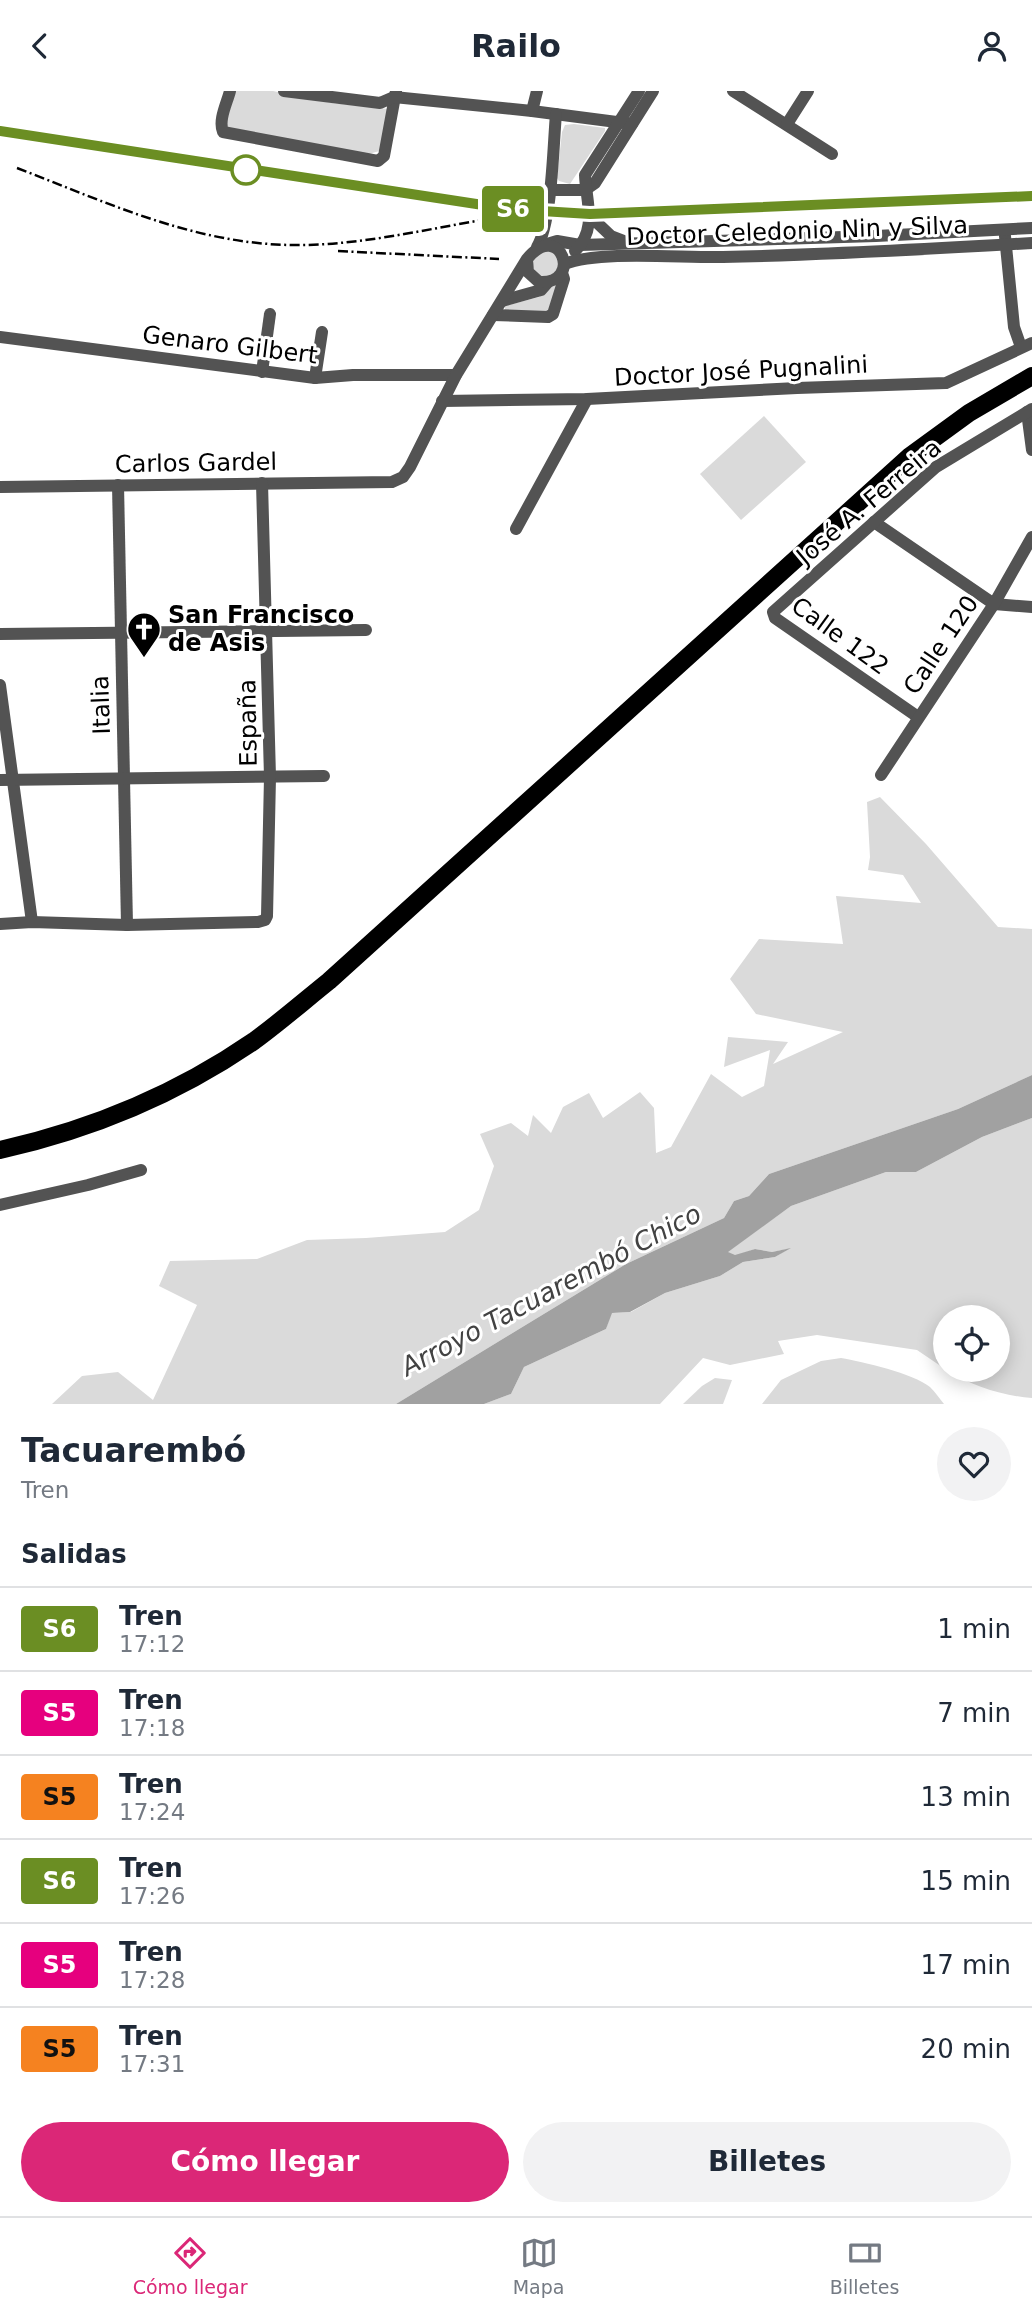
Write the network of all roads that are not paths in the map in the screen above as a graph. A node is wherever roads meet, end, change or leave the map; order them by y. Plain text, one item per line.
1 (230, 91) edge
2 (284, 91) edge
3 (537, 91) edge
4 (639, 91) edge
5 (653, 91) edge
6 (733, 91) edge
7 (808, 91) edge
8 (392, 93) edge
9 (532, 111) junction
10 (556, 114) junction
11 (625, 123) junction
12 (787, 124) junction
13 (832, 154) dead end
14 (549, 190) junction
15 (585, 190) junction
16 (591, 217) junction
17 (1032, 228) edge
18 (1004, 229) junction
19 (876, 236) junction
20 (723, 241) junction
21 (628, 243) junction
22 (1032, 243) edge
23 (1006, 244) junction
24 (580, 245) junction
25 (540, 246) junction
26 (877, 250) junction
27 (724, 257) junction
28 (527, 259) junction
29 (564, 266) junction
30 (548, 282) junction
31 (502, 301) junction
32 (270, 314) dead end
33 (493, 315) junction
34 (322, 332) dead end
35 (0, 337) edge
36 (1026, 345) edge
37 (262, 372) junction
38 (456, 375) junction
39 (1032, 376) edge
40 (315, 378) junction
41 (587, 399) junction
42 (442, 401) junction
43 (1029, 410) edge
44 (1032, 450) edge
45 (262, 483) junction
46 (118, 485) junction
47 (0, 487) edge
48 (874, 522) junction
49 (516, 529) dead end
50 (1032, 537) edge
51 (994, 604) junction
52 (1032, 607) edge
53 (773, 611) joint
54 (366, 630) dead end
55 (120, 631) junction
56 (267, 631) junction
57 (0, 634) edge
58 (0, 685) edge
59 (918, 717) junction
60 (881, 775) dead end
61 (324, 776) dead end
62 (270, 777) junction
63 (124, 778) junction
64 (7, 780) edge
65 (32, 922) junction
66 (0, 924) edge
67 (127, 925) junction
68 (0, 1150) edge
69 (141, 1170) dead end
70 (0, 1205) edge

1 - 8 street
2 - 8 street
3 - 9 street
4 - 11 street
5 - 11 street
6 - 12 street
7 - 12 street
8 - 9 street
9 - 10 street
10 - 11 street
10 - 14 street
11 - 15 street
12 - 13 street
14 - 15 street
14 - 25 street
15 - 16 street
16 - 21 street
16 - 24 street
17 - 18 street, Doctor Celedonio Nin y Silva
18 - 19 street, Doctor Celedonio Nin y Silva
18 - 23 street
19 - 20 street, Doctor Celedonio Nin y Silva
19 - 26 street
20 - 21 street, Doctor Celedonio Nin y Silva
20 - 27 street
21 - 24 street, Doctor Celedonio Nin y Silva
22 - 23 street, Doctor Celedonio Nin y Silva
23 - 26 street, Doctor Celedonio Nin y Silva
23 - 36 street
24 - 25 street, Doctor Celedonio Nin y Silva
24 - 29 street
25 - 28 street
25 - 29 street
26 - 27 street, Doctor Celedonio Nin y Silva
27 - 29 street, Doctor Celedonio Nin y Silva
28 - 30 street
28 - 31 street
29 - 30 street
29 - 33 street
30 - 31 street
31 - 33 street
32 - 37 street
33 - 38 street
34 - 40 street
35 - 37 street, Genaro Gilbert
36 - 41 street, Doctor José Pugnalini
37 - 40 street, Genaro Gilbert
38 - 40 street, Genaro Gilbert
38 - 42 street
39 - 68 highway
41 - 42 street, Doctor José Pugnalini
41 - 49 street
42 - 45 street, Carlos Gardel
43 - 44 street
43 - 48 street, José A. Ferreira
45 - 46 street, Carlos Gardel
45 - 56 street, España
46 - 47 street, Carlos Gardel
46 - 55 street, Italia
48 - 51 street
48 - 53 street, José A. Ferreira
50 - 51 street, Calle 120
51 - 52 street
51 - 59 street, Calle 120
53 - 59 street, Calle 122
54 - 56 street
55 - 56 street
55 - 57 street
55 - 63 street, Italia
56 - 62 street, España
58 - 64 street
59 - 60 street, Calle 120
61 - 62 street
62 - 63 street
62 - 67 street, España
63 - 64 street
63 - 67 street, Italia
64 - 65 street
65 - 66 street
65 - 67 street
69 - 70 street

